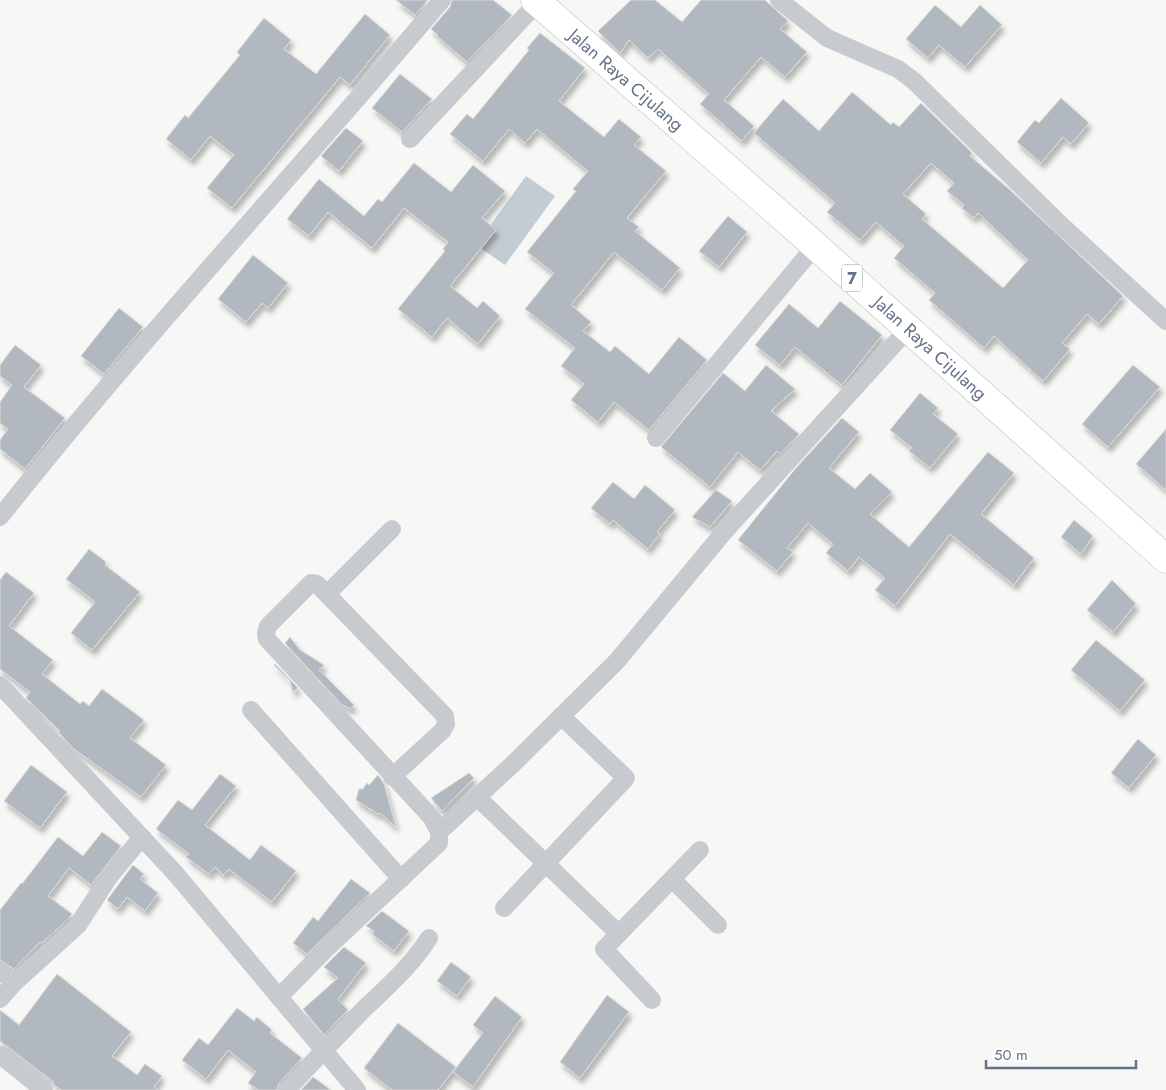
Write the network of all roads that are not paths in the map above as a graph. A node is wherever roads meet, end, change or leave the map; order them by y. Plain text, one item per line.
1 (442, 0) edge
2 (779, 0) edge
3 (536, 1) edge
4 (410, 139) dead end
5 (815, 246) junction
6 (1166, 321) edge
7 (908, 329) junction
8 (656, 438) dead end
9 (0, 517) edge
10 (392, 529) dead end
11 (1166, 559) edge
12 (327, 594) junction
13 (0, 685) edge
14 (250, 710) dead end
15 (561, 716) junction
16 (392, 777) junction
17 (474, 794) junction
18 (438, 828) junction
19 (142, 837) junction
20 (700, 850) dead end
21 (546, 864) junction
22 (401, 879) junction
23 (672, 879) junction
24 (504, 908) dead end
25 (718, 925) dead end
26 (618, 934) junction
27 (429, 938) dead end
28 (0, 970) edge
29 (14, 983) junction
30 (279, 997) junction
31 (0, 999) edge
32 (652, 1000) dead end
33 (324, 1050) junction
34 (0, 1055) edge
35 (44, 1090) edge
36 (287, 1090) edge
37 (357, 1090) edge

1 - 9 street
2 - 6 street
3 - 4 street
3 - 5 highway, Jalan Raya Cijulang / 7
5 - 7 highway, Jalan Raya Cijulang / 7
5 - 8 street
7 - 11 highway, Jalan Raya Cijulang / 7
7 - 15 street
10 - 12 street
12 - 16 street
12 - 16 street
13 - 19 street
14 - 22 street
15 - 17 street
15 - 21 street
16 - 18 street
17 - 18 street
17 - 21 street
18 - 22 street
19 - 29 street
19 - 30 street
20 - 23 street
21 - 24 street
21 - 26 street
22 - 30 street
23 - 25 street
23 - 26 street
26 - 32 street
27 - 33 street
28 - 29 street
29 - 31 street
30 - 33 street
33 - 36 street
33 - 37 street
34 - 35 street

